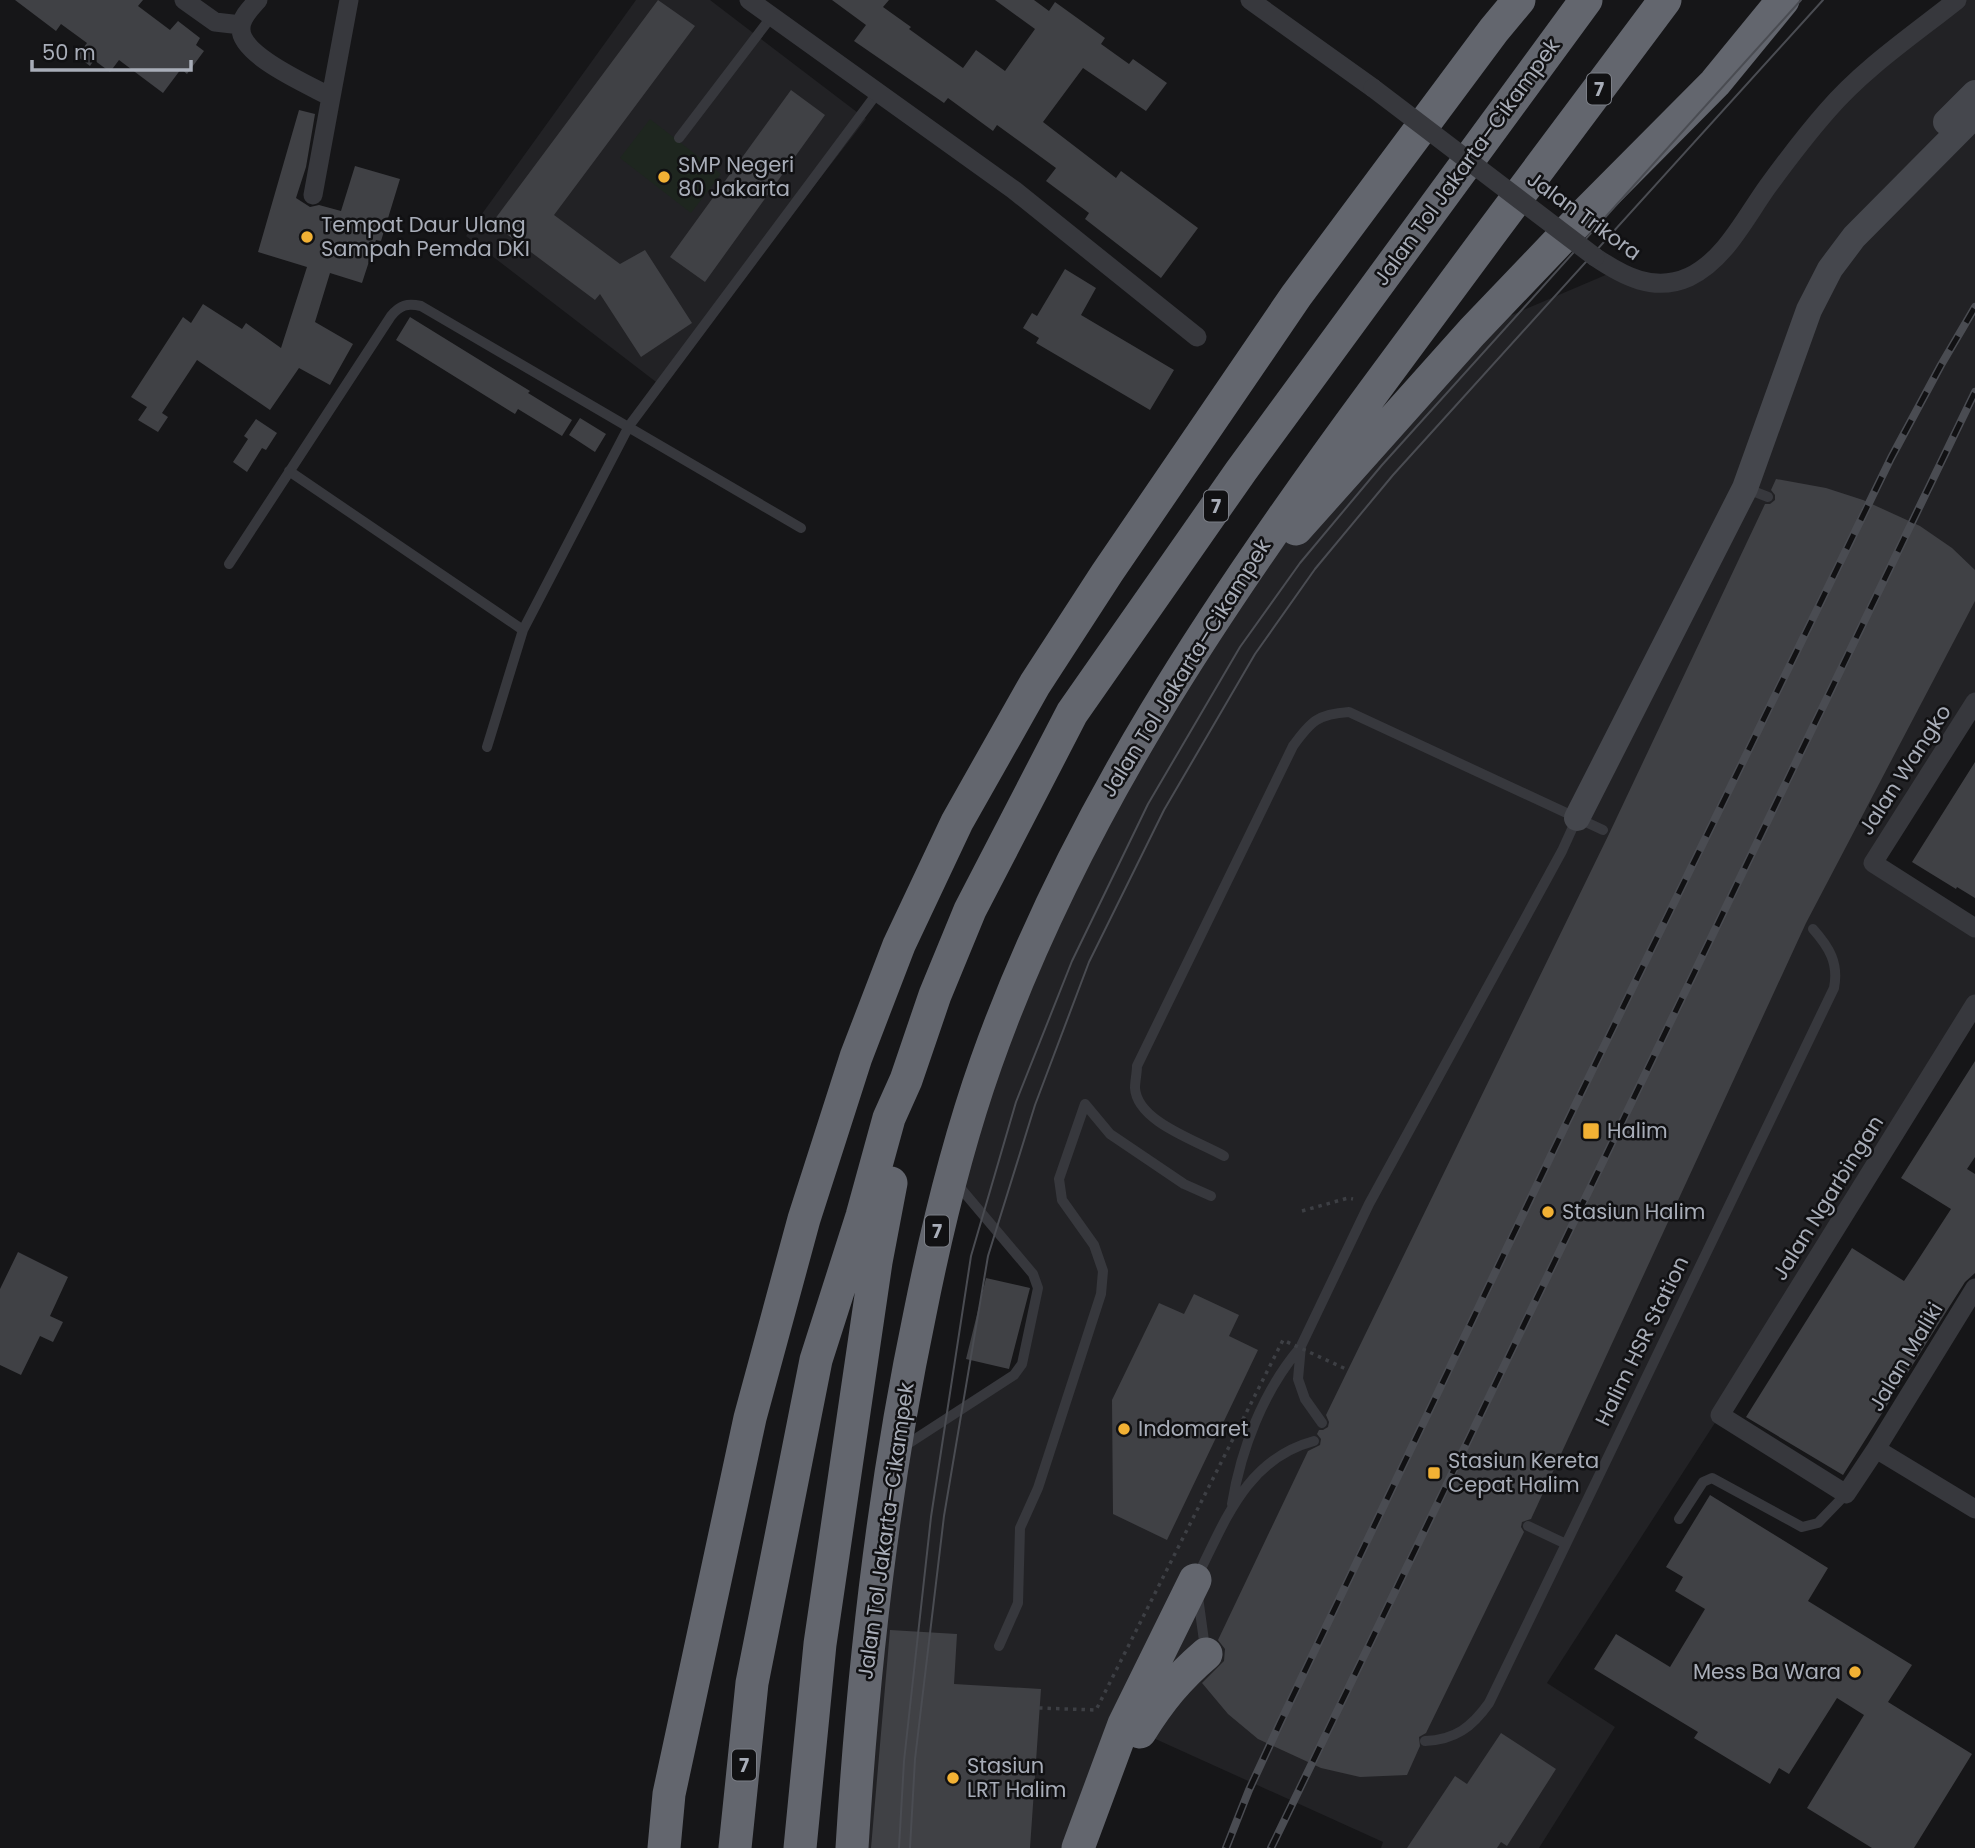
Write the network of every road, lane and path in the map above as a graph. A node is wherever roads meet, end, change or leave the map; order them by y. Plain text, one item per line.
1 (184, 0) edge
2 (258, 0) edge
3 (349, 0) edge
4 (749, 0) edge
5 (1250, 0) edge
6 (1519, 0) edge
7 (1586, 0) edge
8 (1665, 0) edge
9 (1783, 0) edge
10 (1957, 0) edge
11 (772, 16) junction
12 (241, 25) junction
13 (878, 92) junction
14 (1975, 93) edge
15 (331, 97) junction
16 (1975, 116) edge
17 (679, 138) dead end
18 (313, 195) dead end
19 (1848, 232) junction
20 (1197, 337) dead end
21 (629, 426) junction
22 (289, 471) junction
23 (801, 528) dead end
24 (229, 564) dead end
25 (523, 630) junction
26 (1185, 663) junction
27 (1975, 702) edge
28 (487, 747) dead end
29 (1577, 818) junction
30 (1603, 830) dead end
31 (1975, 928) edge
32 (1813, 929) dead end
33 (1975, 1004) edge
34 (906, 1080) junction
35 (1224, 1156) dead end
36 (950, 1176) junction
37 (1211, 1196) dead end
38 (1369, 1204) junction
39 (1302, 1211) dead end
40 (1975, 1288) edge
41 (1301, 1346) junction
42 (1348, 1370) dead end
43 (1322, 1423) dead end
44 (1314, 1441) dead end
45 (1876, 1449) junction
46 (892, 1455) junction
47 (1846, 1494) junction
48 (1231, 1508) junction
49 (1975, 1509) edge
50 (1679, 1519) dead end
51 (1528, 1526) dead end
52 (1566, 1544) junction
53 (1195, 1580) junction
54 (999, 1646) dead end
55 (1208, 1655) joint
56 (1039, 1708) dead end
57 (1426, 1741) dead end
58 (664, 1848) edge
59 (735, 1848) edge
60 (800, 1848) edge
61 (852, 1848) edge
62 (1078, 1848) edge
63 (1100, 1848) edge

1 - 12 street
2 - 12 street
3 - 15 street
4 - 11 street
5 - 10 street, Jalan Trikora, bridge
6 - 58 highway
7 - 34 highway, Jalan Tol Jakarta–Cikampek / 7
8 - 26 highway, Jalan Tol Jakarta–Cikampek / 7
9 - 26 highway
11 - 13 street
11 - 17 lane
12 - 15 street
13 - 20 street
13 - 21 lane
14 - 19 street
15 - 18 street
16 - 19 street
19 - 29 street
21 - 22 lane
21 - 23 lane
21 - 25 lane
22 - 24 lane
22 - 25 lane
25 - 28 lane
26 - 36 highway, Jalan Tol Jakarta–Cikampek / 7
27 - 31 street, Jalan Wangko
29 - 30 lane
29 - 35 lane
29 - 38 lane
32 - 52 lane, Halim HSR Station
33 - 47 street, Jalan Ngarbingan
34 - 59 highway, Jalan Tol Jakarta–Cikampek / 7
34 - 60 highway, Jalan Tol Jakarta–Cikampek / 7
36 - 46 highway, Jalan Tol Jakarta–Cikampek / 7
36 - 46 lane
37 - 54 lane
38 - 39 path
38 - 41 lane
40 - 45 street, Jalan Maliki
41 - 43 lane
41 - 48 lane
42 - 56 path, bridge
44 - 48 lane
45 - 47 street, Jalan Maliki
45 - 49 street
46 - 61 highway, Jalan Tol Jakarta–Cikampek / 7
47 - 50 lane
48 - 53 lane
51 - 52 lane
52 - 57 lane, Halim HSR Station
53 - 55 lane
53 - 62 highway
55 - 63 highway

